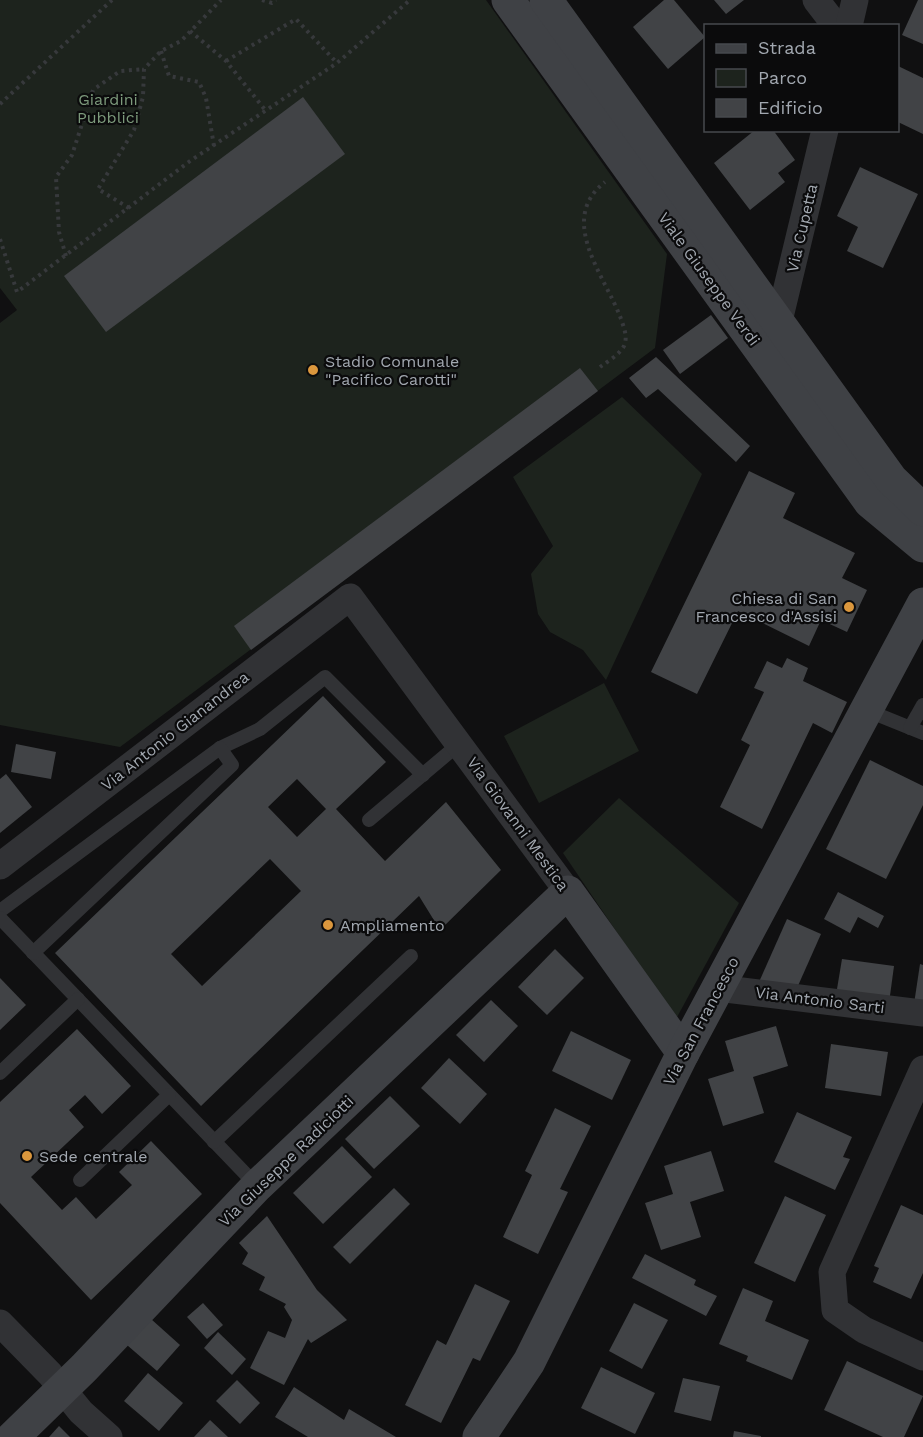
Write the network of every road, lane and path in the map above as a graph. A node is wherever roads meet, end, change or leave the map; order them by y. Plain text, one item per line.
1 (112, 0) edge
2 (221, 0) edge
3 (262, 0) edge
4 (276, 0) edge
5 (410, 0) edge
6 (508, 0) edge
7 (546, 0) edge
8 (816, 0) edge
9 (855, 0) edge
10 (834, 24) edge
11 (849, 24) edge
12 (190, 31) junction
13 (161, 51) junction
14 (226, 62) junction
15 (338, 63) junction
16 (144, 69) junction
17 (0, 104) edge
18 (266, 111) junction
19 (825, 132) edge
20 (214, 146) junction
21 (627, 166) junction
22 (129, 208) junction
23 (0, 239) edge
24 (66, 256) junction
25 (778, 325) junction
26 (600, 367) dead end
27 (923, 510) edge
28 (923, 546) edge
29 (350, 597) joint
30 (923, 604) edge
31 (923, 705) edge
32 (866, 710) junction
33 (917, 730) edge
34 (459, 744) junction
35 (220, 748) junction
36 (423, 775) junction
37 (369, 820) dead end
38 (0, 866) edge
39 (568, 892) junction
40 (0, 911) edge
41 (0, 918) edge
42 (33, 953) junction
43 (411, 956) dead end
44 (717, 988) junction
45 (78, 999) junction
46 (923, 1013) edge
47 (683, 1053) junction
48 (923, 1069) edge
49 (0, 1073) edge
50 (170, 1095) junction
51 (214, 1142) junction
52 (80, 1179) dead end
53 (257, 1186) junction
54 (0, 1323) edge
55 (923, 1357) edge
56 (62, 1389) junction
57 (13, 1437) edge
58 (109, 1437) edge
59 (479, 1437) edge

1 - 17 path
2 - 12 path
3 - 4 path
5 - 15 path
6 - 21 street, Viale Giuseppe Verdi
7 - 25 street, Viale Giuseppe Verdi
8 - 10 street
9 - 11 street
12 - 13 path
12 - 14 path
13 - 16 path
13 - 20 path
14 - 15 path
14 - 18 path
15 - 18 path
16 - 22 path
16 - 24 path
18 - 20 path
19 - 25 street, Via Cupetta
20 - 22 path
21 - 26 path
21 - 28 street, Viale Giuseppe Verdi
22 - 24 path
23 - 24 path
25 - 27 street, Viale Giuseppe Verdi
29 - 34 street, Via Giovanni Mestica
29 - 38 street, Via Antonio Gianandrea
30 - 32 street, Via San Francesco
31 - 33 lane
32 - 33 lane
32 - 44 street, Via San Francesco
34 - 36 lane
34 - 39 street, Via Giovanni Mestica
35 - 36 lane
35 - 40 lane
35 - 42 lane
36 - 37 lane
39 - 47 street, Via Giovanni Mestica
39 - 53 street, Via Giuseppe Radiciotti
41 - 42 lane
42 - 45 lane
43 - 51 lane
44 - 46 street, Via Antonio Sarti
44 - 47 street, Via San Francesco
45 - 49 lane
45 - 50 lane
47 - 59 street, Via San Francesco
48 - 55 street
50 - 51 lane
50 - 52 lane
51 - 53 lane
53 - 56 street, Via Giuseppe Radiciotti
54 - 56 street
56 - 57 street, Via Giuseppe Radiciotti
56 - 58 street

